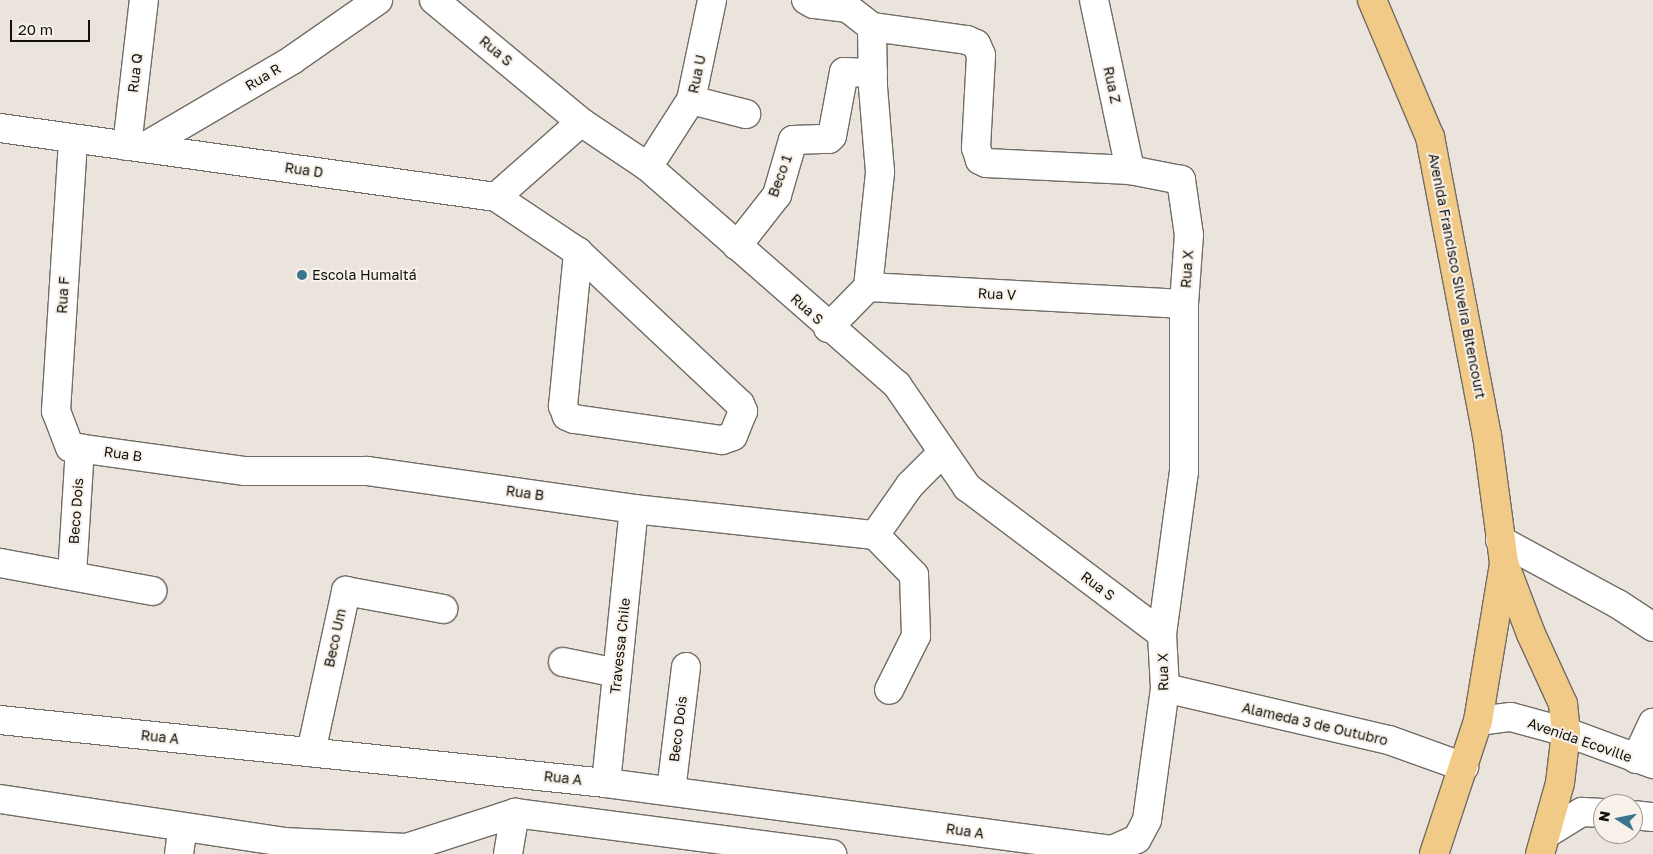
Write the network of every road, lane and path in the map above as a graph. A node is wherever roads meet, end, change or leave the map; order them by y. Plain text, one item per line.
1 (144, 0) edge
2 (378, 0) edge
3 (434, 0) edge
4 (712, 0) edge
5 (806, 0) edge
6 (1094, 0) edge
7 (1372, 0) edge
8 (866, 15) edge
9 (872, 73) junction
10 (692, 100) junction
11 (746, 114) dead end
12 (581, 122) junction
13 (0, 128) edge
14 (73, 141) junction
15 (136, 147) junction
16 (648, 167) junction
17 (1130, 170) junction
18 (496, 197) junction
19 (737, 246) junction
20 (578, 252) junction
21 (868, 287) junction
22 (1184, 304) junction
23 (828, 328) junction
24 (75, 447) junction
25 (942, 453) junction
26 (634, 509) junction
27 (875, 535) junction
28 (1502, 551) junction
29 (0, 563) edge
30 (72, 575) junction
31 (152, 591) dead end
32 (443, 609) dead end
33 (1653, 626) edge
34 (1162, 634) junction
35 (563, 662) dead end
36 (686, 667) dead end
37 (617, 673) junction
38 (1164, 688) junction
39 (889, 690) dead end
40 (0, 720) edge
41 (1478, 721) junction
42 (1653, 724) edge
43 (1566, 732) junction
44 (311, 752) junction
45 (1645, 762) edge
46 (1464, 767) junction
47 (606, 783) junction
48 (671, 792) junction
49 (0, 799) edge
50 (1593, 813) edge
51 (515, 814) junction
52 (183, 827) junction
53 (1544, 844) edge
54 (1124, 846) joint
55 (180, 854) edge
56 (508, 854) edge
57 (832, 854) edge
58 (1434, 854) edge

1 - 15 street, Rua Q
2 - 15 street, Rua R
3 - 12 street, Rua S
4 - 10 street, Rua U
5 - 8 street, Rua X
6 - 17 street, Rua Z
7 - 28 main road, Avenida Francisco Silveira Bitencourt
8 - 9 street
8 - 17 street, Rua X
9 - 19 street, Beco 1
9 - 21 street
10 - 11 street
10 - 16 street, Rua U
12 - 16 street, Rua S
12 - 18 street
13 - 14 street, Rua D
14 - 15 street, Rua D
14 - 24 street, Rua F
15 - 18 street, Rua D
16 - 19 street, Rua S
17 - 22 street, Rua X
18 - 20 street
19 - 23 street, Rua S
20 - 20 street
21 - 22 street, Rua V
21 - 23 street
22 - 34 street, Rua X
23 - 25 street, Rua S
24 - 26 street, Rua B
24 - 30 street, Beco Dois
25 - 27 street
25 - 34 street, Rua S
26 - 27 street, Rua B
26 - 37 street, Travessa Chile
27 - 39 street
28 - 33 street
28 - 41 main road, Avenida Francisco Silveira Bitencourt
28 - 43 main road, Avenida Francisco Silveira Bitencourt
29 - 30 street
30 - 31 street
32 - 44 street, Beco Um
34 - 38 street, Rua X
35 - 37 street
36 - 48 street, Beco Dois
37 - 47 street, Travessa Chile
38 - 46 street, Alameda 3 de Outubro
38 - 54 street, Rua X
40 - 44 street, Rua A
41 - 43 street, Avenida Ecoville
41 - 46 main road, Avenida Francisco Silveira Bitencourt
42 - 45 street
43 - 45 street, Avenida Ecoville
43 - 53 main road, Avenida Francisco Silveira Bitencourt
44 - 47 street, Rua A
46 - 58 main road, Avenida Francisco Silveira Bitencourt
47 - 48 street, Rua A
48 - 54 street, Rua A
49 - 52 street
50 - 53 street
51 - 52 street
51 - 56 street
51 - 57 street
52 - 55 street

